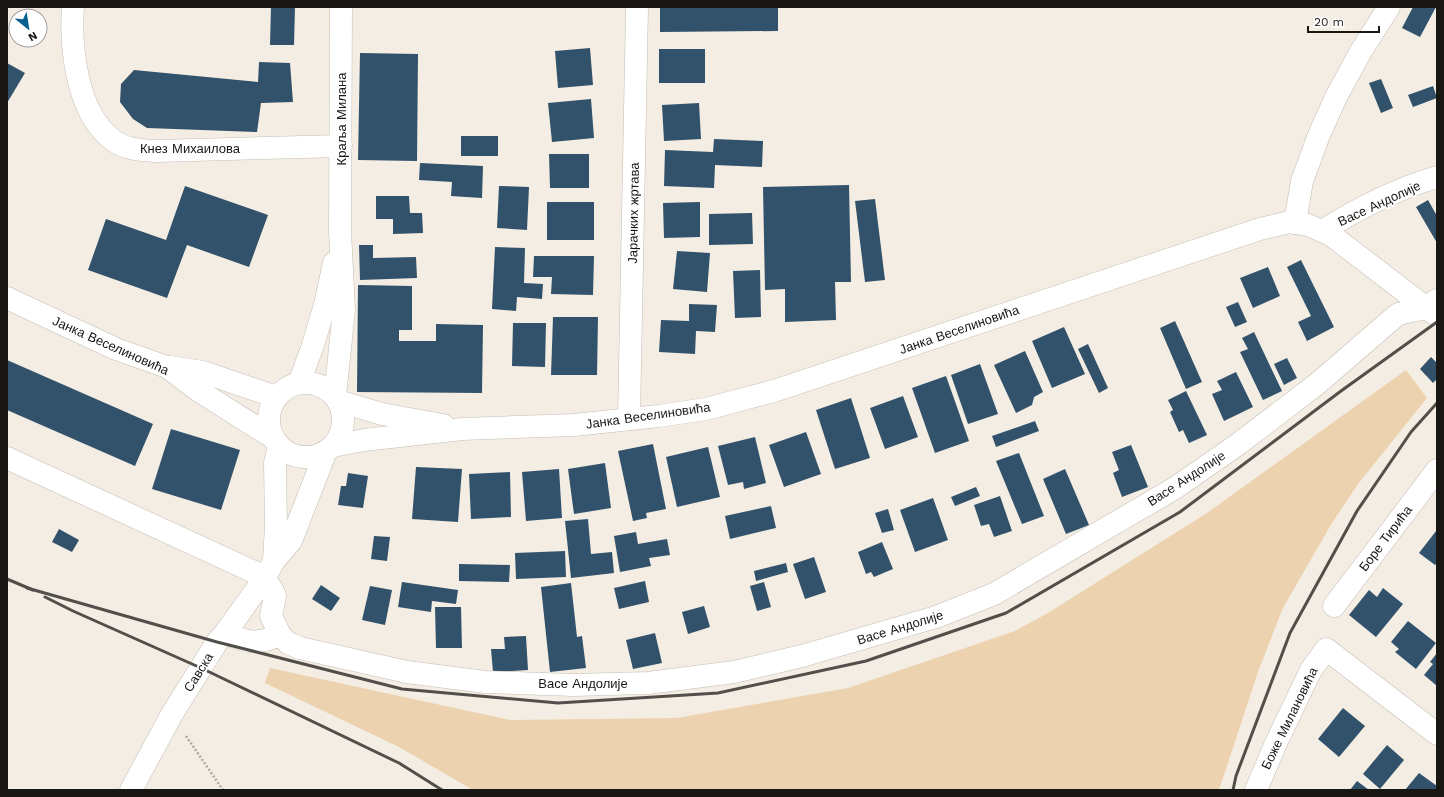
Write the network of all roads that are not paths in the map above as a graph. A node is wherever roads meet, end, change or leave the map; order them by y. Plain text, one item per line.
1 (73, 7) edge
2 (341, 7) edge
3 (637, 7) edge
4 (1389, 7) edge
5 (341, 146) junction
6 (1437, 177) edge
7 (1295, 223) junction
8 (340, 231) junction
9 (1322, 231) junction
10 (7, 298) edge
11 (1433, 308) edge
12 (167, 367) junction
13 (299, 383) junction
14 (276, 397) junction
15 (336, 398) junction
16 (629, 419) junction
17 (462, 429) junction
18 (276, 442) junction
19 (330, 449) junction
20 (7, 458) edge
21 (1437, 470) edge
22 (268, 572) junction
23 (1334, 606) dead end
24 (226, 632) junction
25 (280, 635) junction
26 (1437, 734) edge
27 (131, 790) edge
28 (1256, 790) edge

1 - 5 street, Кнез Михаилова
2 - 5 street, Краља Милана
3 - 16 street, Јарачких жртава
4 - 7 street
5 - 8 street, Краља Милана
6 - 9 street, Васе Андолије
7 - 9 street, Јанка Веселиновића
7 - 16 street, Јанка Веселиновића
8 - 13 street, Краља Милана
8 - 15 street, Краља Милана
9 - 11 street, Јанка Веселиновића
10 - 12 street, Јанка Веселиновића
11 - 25 street, Васе Андолије
12 - 14 street
12 - 18 street, Јанка Веселиновића
13 - 14 street
13 - 15 street
14 - 18 street
15 - 17 street, Јанка Веселиновића
15 - 19 street
16 - 17 street, Јанка Веселиновића
17 - 19 street, Јанка Веселиновића
18 - 19 street
18 - 22 street
19 - 22 street, Савска
20 - 22 street
21 - 23 street, Боре Тирића
22 - 24 street, Савска
22 - 25 street, Васе Андолије
24 - 25 street
24 - 27 street, Савска
26 - 28 street, Боже Милановића

